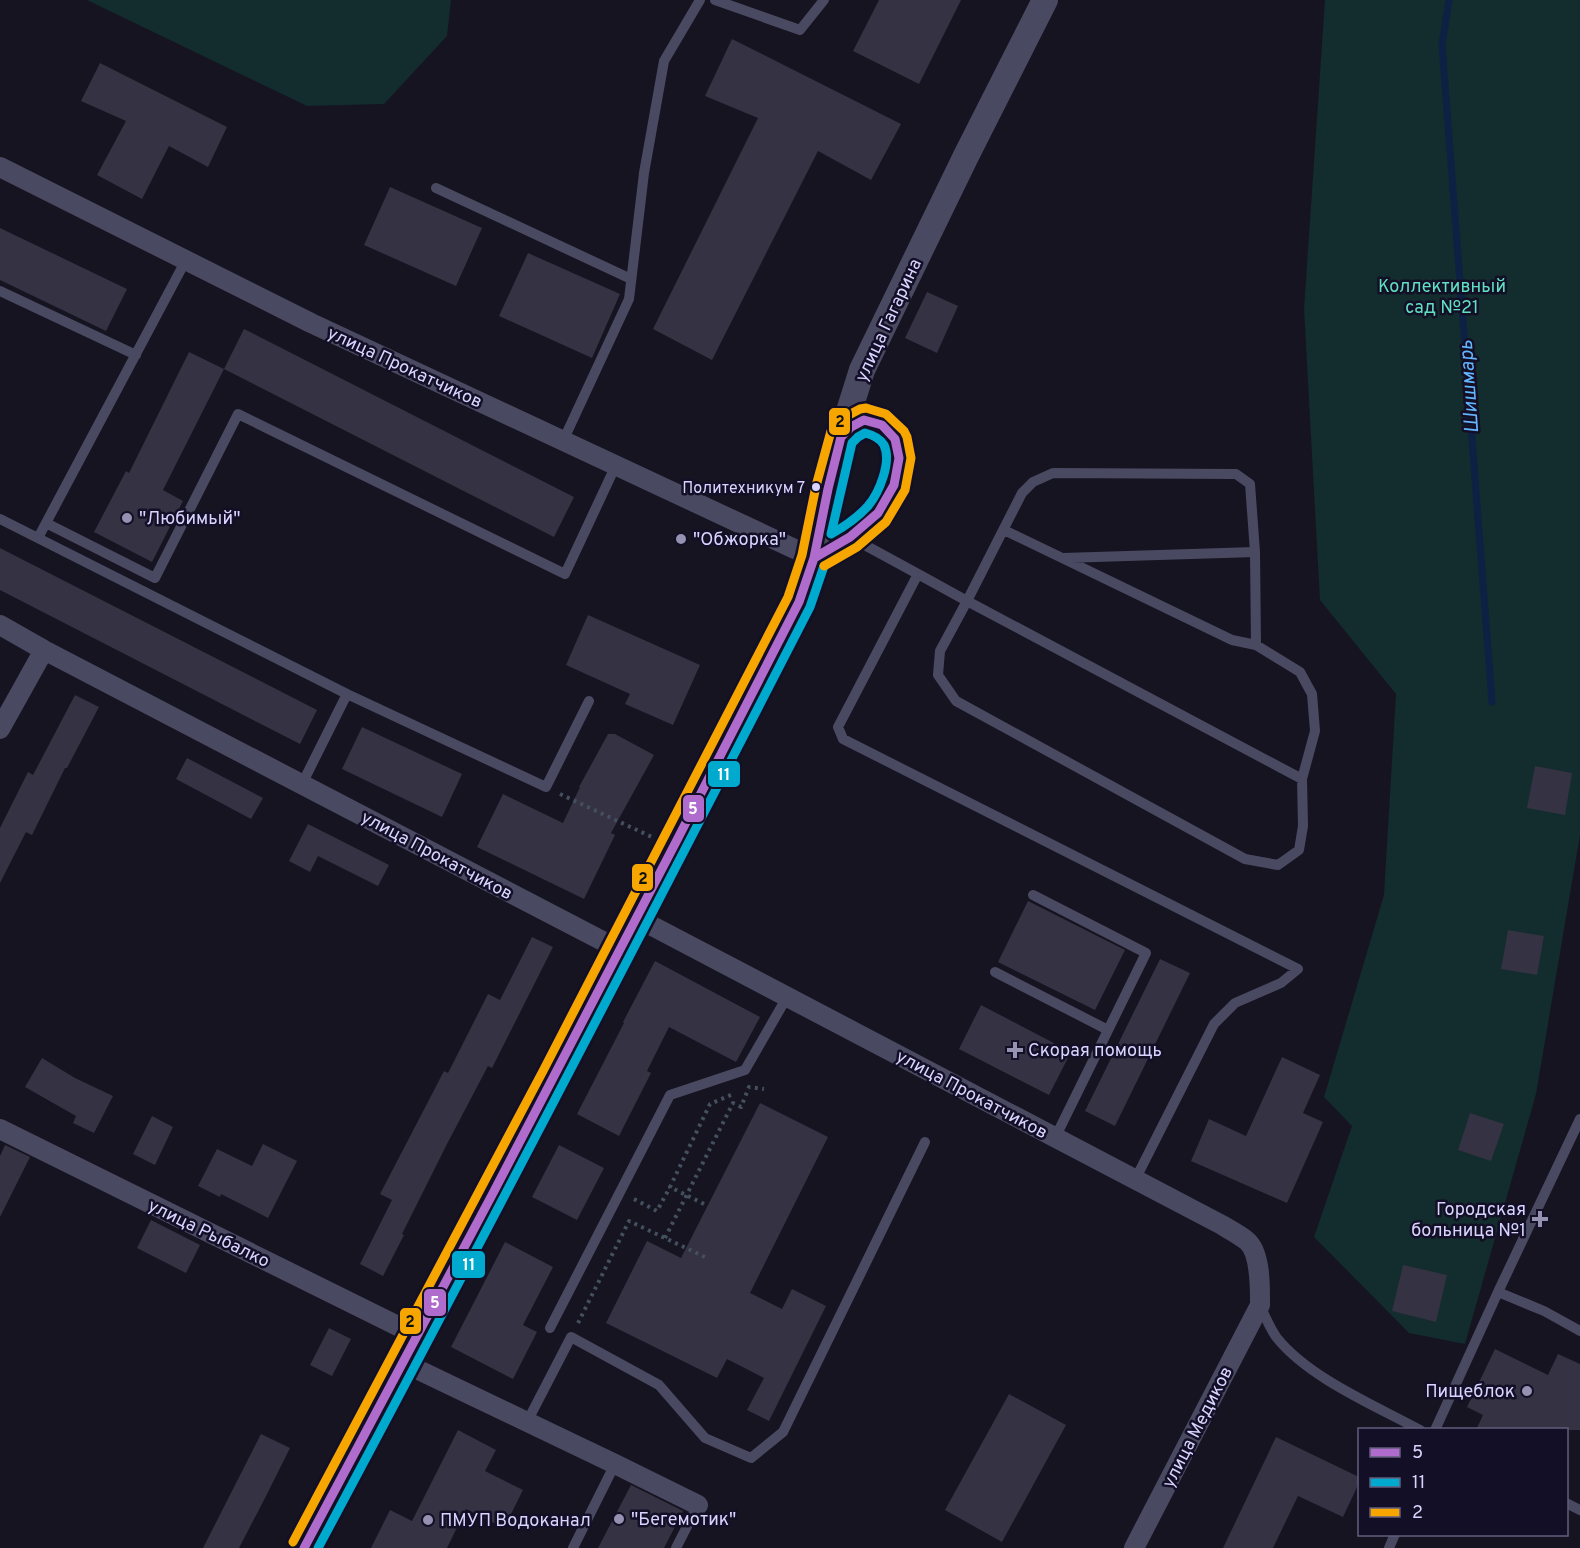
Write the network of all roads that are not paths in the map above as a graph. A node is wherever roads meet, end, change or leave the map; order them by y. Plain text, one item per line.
1 (699, 0) edge
2 (715, 0) edge
3 (824, 0) edge
4 (1046, 0) edge
5 (0, 167) edge
6 (436, 188) dead end
7 (186, 260) junction
8 (631, 279) junction
9 (0, 291) edge
10 (136, 355) junction
11 (841, 437) junction
12 (563, 441) junction
13 (616, 465) junction
14 (0, 519) edge
15 (46, 523) junction
16 (1004, 530) junction
17 (850, 537) junction
18 (38, 538) junction
19 (1255, 552) junction
20 (814, 558) junction
21 (1061, 558) junction
22 (918, 574) junction
23 (967, 601) junction
24 (0, 625) edge
25 (1256, 645) junction
26 (44, 650) junction
27 (347, 694) junction
28 (589, 701) dead end
29 (0, 729) edge
30 (1302, 779) junction
31 (302, 784) junction
32 (1033, 895) dead end
33 (637, 918) junction
34 (620, 950) junction
35 (995, 972) dead end
36 (787, 997) junction
37 (1108, 1030) junction
38 (1580, 1119) edge
39 (0, 1129) edge
40 (1055, 1138) junction
41 (925, 1142) dead end
42 (1135, 1180) junction
43 (1498, 1292) junction
44 (1260, 1305) junction
45 (550, 1328) dead end
46 (1580, 1331) edge
47 (418, 1336) junction
48 (404, 1363) junction
49 (527, 1422) junction
50 (1416, 1428) edge
51 (1436, 1428) edge
52 (615, 1464) junction
53 (698, 1505) joint
54 (304, 1548) edge
55 (573, 1548) edge
56 (676, 1548) edge
57 (1134, 1548) edge

1 - 8 lane
2 - 3 lane
4 - 11 street, улица Гагарина
5 - 7 street, улица Прокатчиков
6 - 8 lane
7 - 10 lane
7 - 12 street, улица Прокатчиков
8 - 12 lane
9 - 10 lane
10 - 15 lane
11 - 17 lane
11 - 20 street, улица Гагарина
12 - 13 street, улица Прокатчиков
13 - 15 lane
13 - 20 street, улица Прокатчиков
14 - 18 lane
15 - 18 lane
16 - 19 lane
16 - 21 lane
16 - 23 lane
17 - 20 lane
17 - 22 lane
18 - 27 lane
19 - 21 lane
19 - 25 lane
20 - 33 street, улица Гагарина
21 - 25 lane
22 - 23 lane
22 - 42 lane
23 - 30 lane
23 - 30 lane
24 - 26 street, улица Прокатчиков
25 - 30 lane
26 - 29 street
26 - 31 street, улица Прокатчиков
27 - 28 lane
27 - 31 lane
31 - 34 street, улица Прокатчиков
32 - 37 lane
33 - 34 street, улица Гагарина
33 - 36 street, улица Прокатчиков
34 - 47 street, улица Гагарина
35 - 37 lane
36 - 40 street, улица Прокатчиков
36 - 45 lane
37 - 40 lane
38 - 43 lane
39 - 47 street, улица Рыбалко
40 - 42 street, улица Прокатчиков
41 - 49 lane
42 - 44 street, улица Прокатчиков
43 - 46 lane
43 - 51 lane
44 - 50 lane
44 - 57 street, улица Медиков
47 - 48 street, улица Гагарина
48 - 49 street
48 - 54 street, улица Гагарина
49 - 52 street
52 - 53 street
52 - 55 lane
53 - 56 lane

